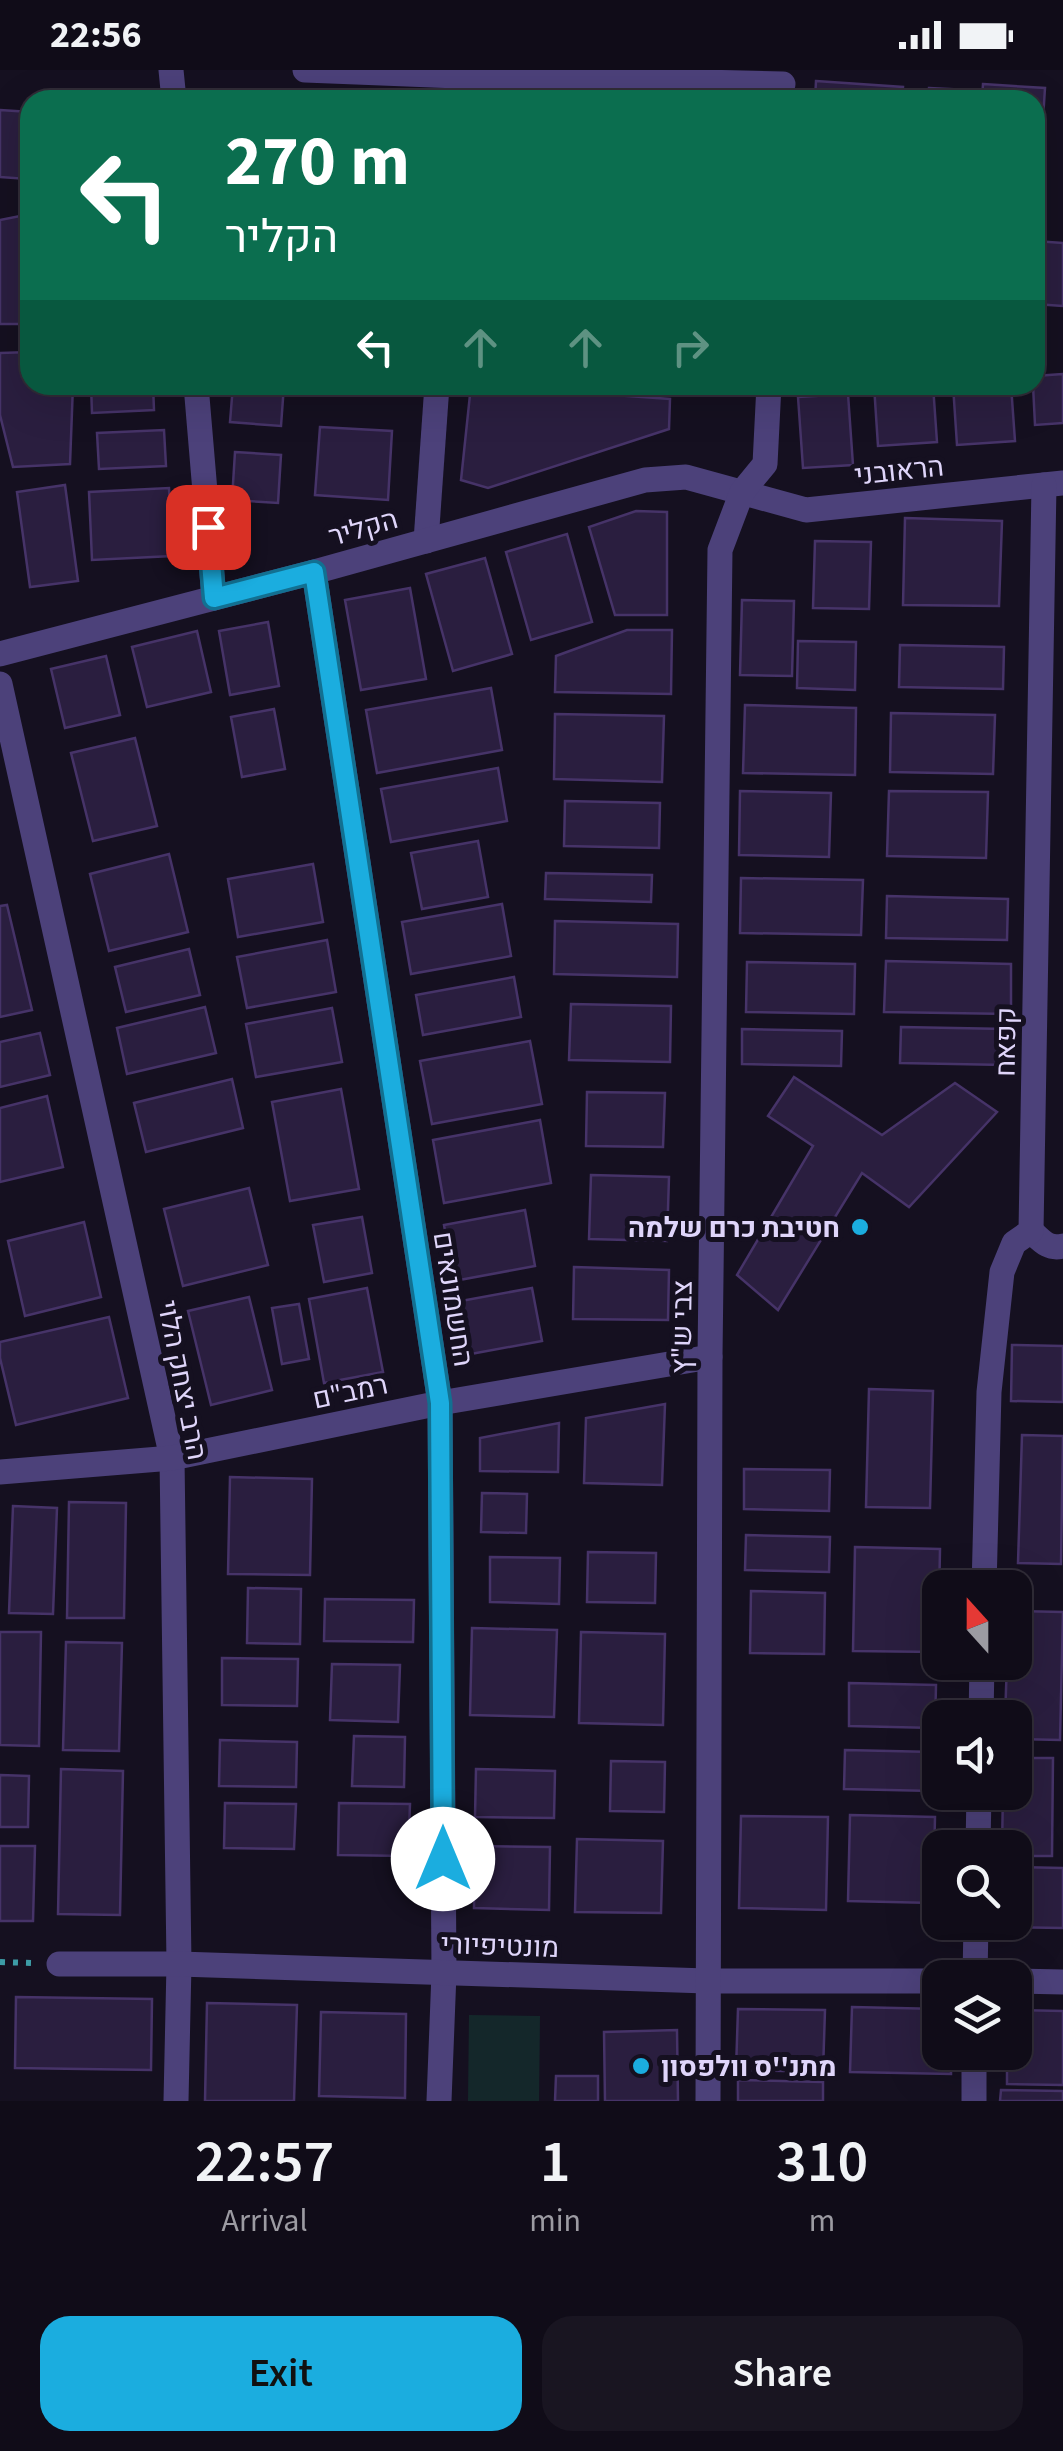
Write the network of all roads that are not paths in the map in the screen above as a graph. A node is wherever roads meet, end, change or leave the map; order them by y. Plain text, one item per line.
1 (305, 70) edge
2 (783, 85) edge
3 (457, 88) edge
4 (197, 395) edge
5 (436, 395) edge
6 (768, 395) edge
7 (1054, 484) edge
8 (742, 492) junction
9 (426, 541) junction
10 (314, 572) junction
11 (214, 598) junction
12 (0, 654) edge
13 (0, 684) edge
14 (1031, 1230) junction
15 (1063, 1246) edge
16 (710, 1357) junction
17 (440, 1403) junction
18 (172, 1458) junction
19 (0, 1472) edge
20 (984, 1570) edge
21 (59, 1964) dead end
22 (179, 1964) junction
23 (444, 1973) junction
24 (707, 1981) junction
25 (922, 1981) edge
26 (1032, 1981) edge
27 (1063, 1982) edge
28 (974, 2070) edge
29 (176, 2101) edge
30 (440, 2101) edge
31 (708, 2101) edge
32 (974, 2101) edge

1 - 3 street
2 - 3 street
4 - 11 street
5 - 9 street
6 - 8 street, צבי ש"ץ
7 - 8 street, הראובני
7 - 14 street, קפאח
8 - 9 street, הקליר
8 - 16 street, צבי ש"ץ
9 - 10 street, הקליר
10 - 11 street, הקליר
10 - 17 street, החשמונאים
11 - 12 street, הקליר
13 - 18 street, הרב יצחק הלוי
14 - 15 street
14 - 20 street
16 - 17 street, רמב"ם
16 - 24 street, צבי ש"ץ
17 - 18 street, רמב"ם
17 - 23 street, החשמונאים
18 - 19 street, רמב"ם
18 - 22 street, הרב יצחק הלוי
21 - 22 street, מונטיפיורי
22 - 23 street, מונטיפיורי
22 - 29 street, הרב יצחק הלוי
23 - 24 street, מונטיפיורי
23 - 30 street, החשמונאים
24 - 25 street, מונטיפיורי
24 - 31 street, צבי ש"ץ
26 - 27 street
28 - 32 street

